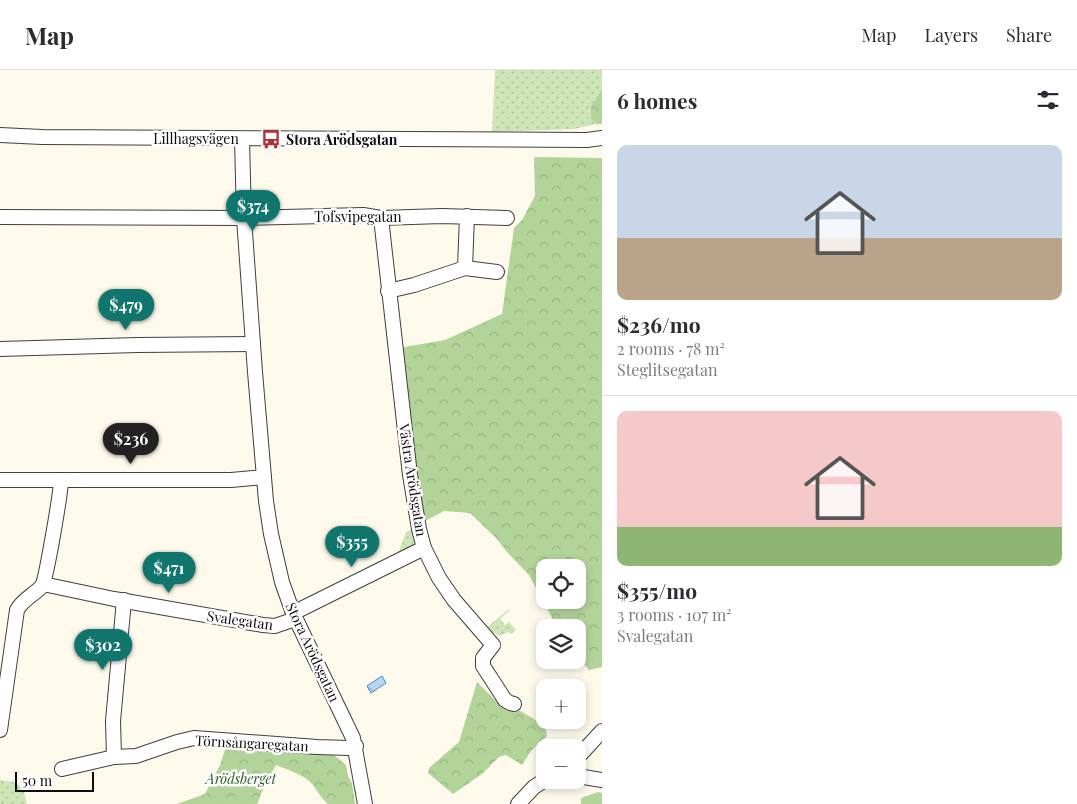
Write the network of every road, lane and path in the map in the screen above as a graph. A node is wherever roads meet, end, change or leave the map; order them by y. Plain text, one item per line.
1 (0, 135) edge
2 (602, 138) edge
3 (242, 139) junction
4 (467, 216) junction
5 (0, 217) edge
6 (244, 218) junction
7 (381, 218) junction
8 (507, 218) dead end
9 (465, 268) junction
10 (497, 272) dead end
11 (388, 291) junction
12 (253, 344) junction
13 (0, 349) edge
14 (264, 476) junction
15 (0, 480) edge
16 (61, 480) junction
17 (424, 548) junction
18 (43, 584) junction
19 (124, 600) junction
20 (294, 616) junction
21 (514, 704) dead end
22 (0, 730) edge
23 (602, 731) edge
24 (356, 746) junction
25 (586, 748) edge
26 (114, 757) junction
27 (62, 769) dead end
28 (586, 777) edge
29 (602, 780) edge
30 (536, 786) edge
31 (366, 804) edge
32 (518, 804) edge

1 - 3 street, Lillhagsvägen
2 - 3 street, Lillhagsvägen
3 - 6 street, Stora Arödsgatan
4 - 7 street, Tofsvipegatan
4 - 8 street, Tofsvipegatan
4 - 9 street
5 - 6 street, Tofsvipegatan
6 - 7 street, Tofsvipegatan
6 - 12 street, Stora Arödsgatan
7 - 11 street, Västra Arödsgatan
9 - 10 street
9 - 11 street
11 - 17 street, Västra Arödsgatan
12 - 13 street
12 - 14 street, Stora Arödsgatan
14 - 16 street
14 - 20 street, Stora Arödsgatan
15 - 16 street
16 - 18 street
17 - 20 street, Svalegatan
17 - 21 street, Västra Arödsgatan
18 - 19 street, Svalegatan
18 - 22 street
19 - 20 street, Svalegatan
19 - 26 street
20 - 24 street, Stora Arödsgatan
23 - 25 street
24 - 26 street, Törnsångaregatan
24 - 31 street, Stora Arödsgatan
26 - 27 street, Törnsångaregatan
28 - 29 street
30 - 32 street

